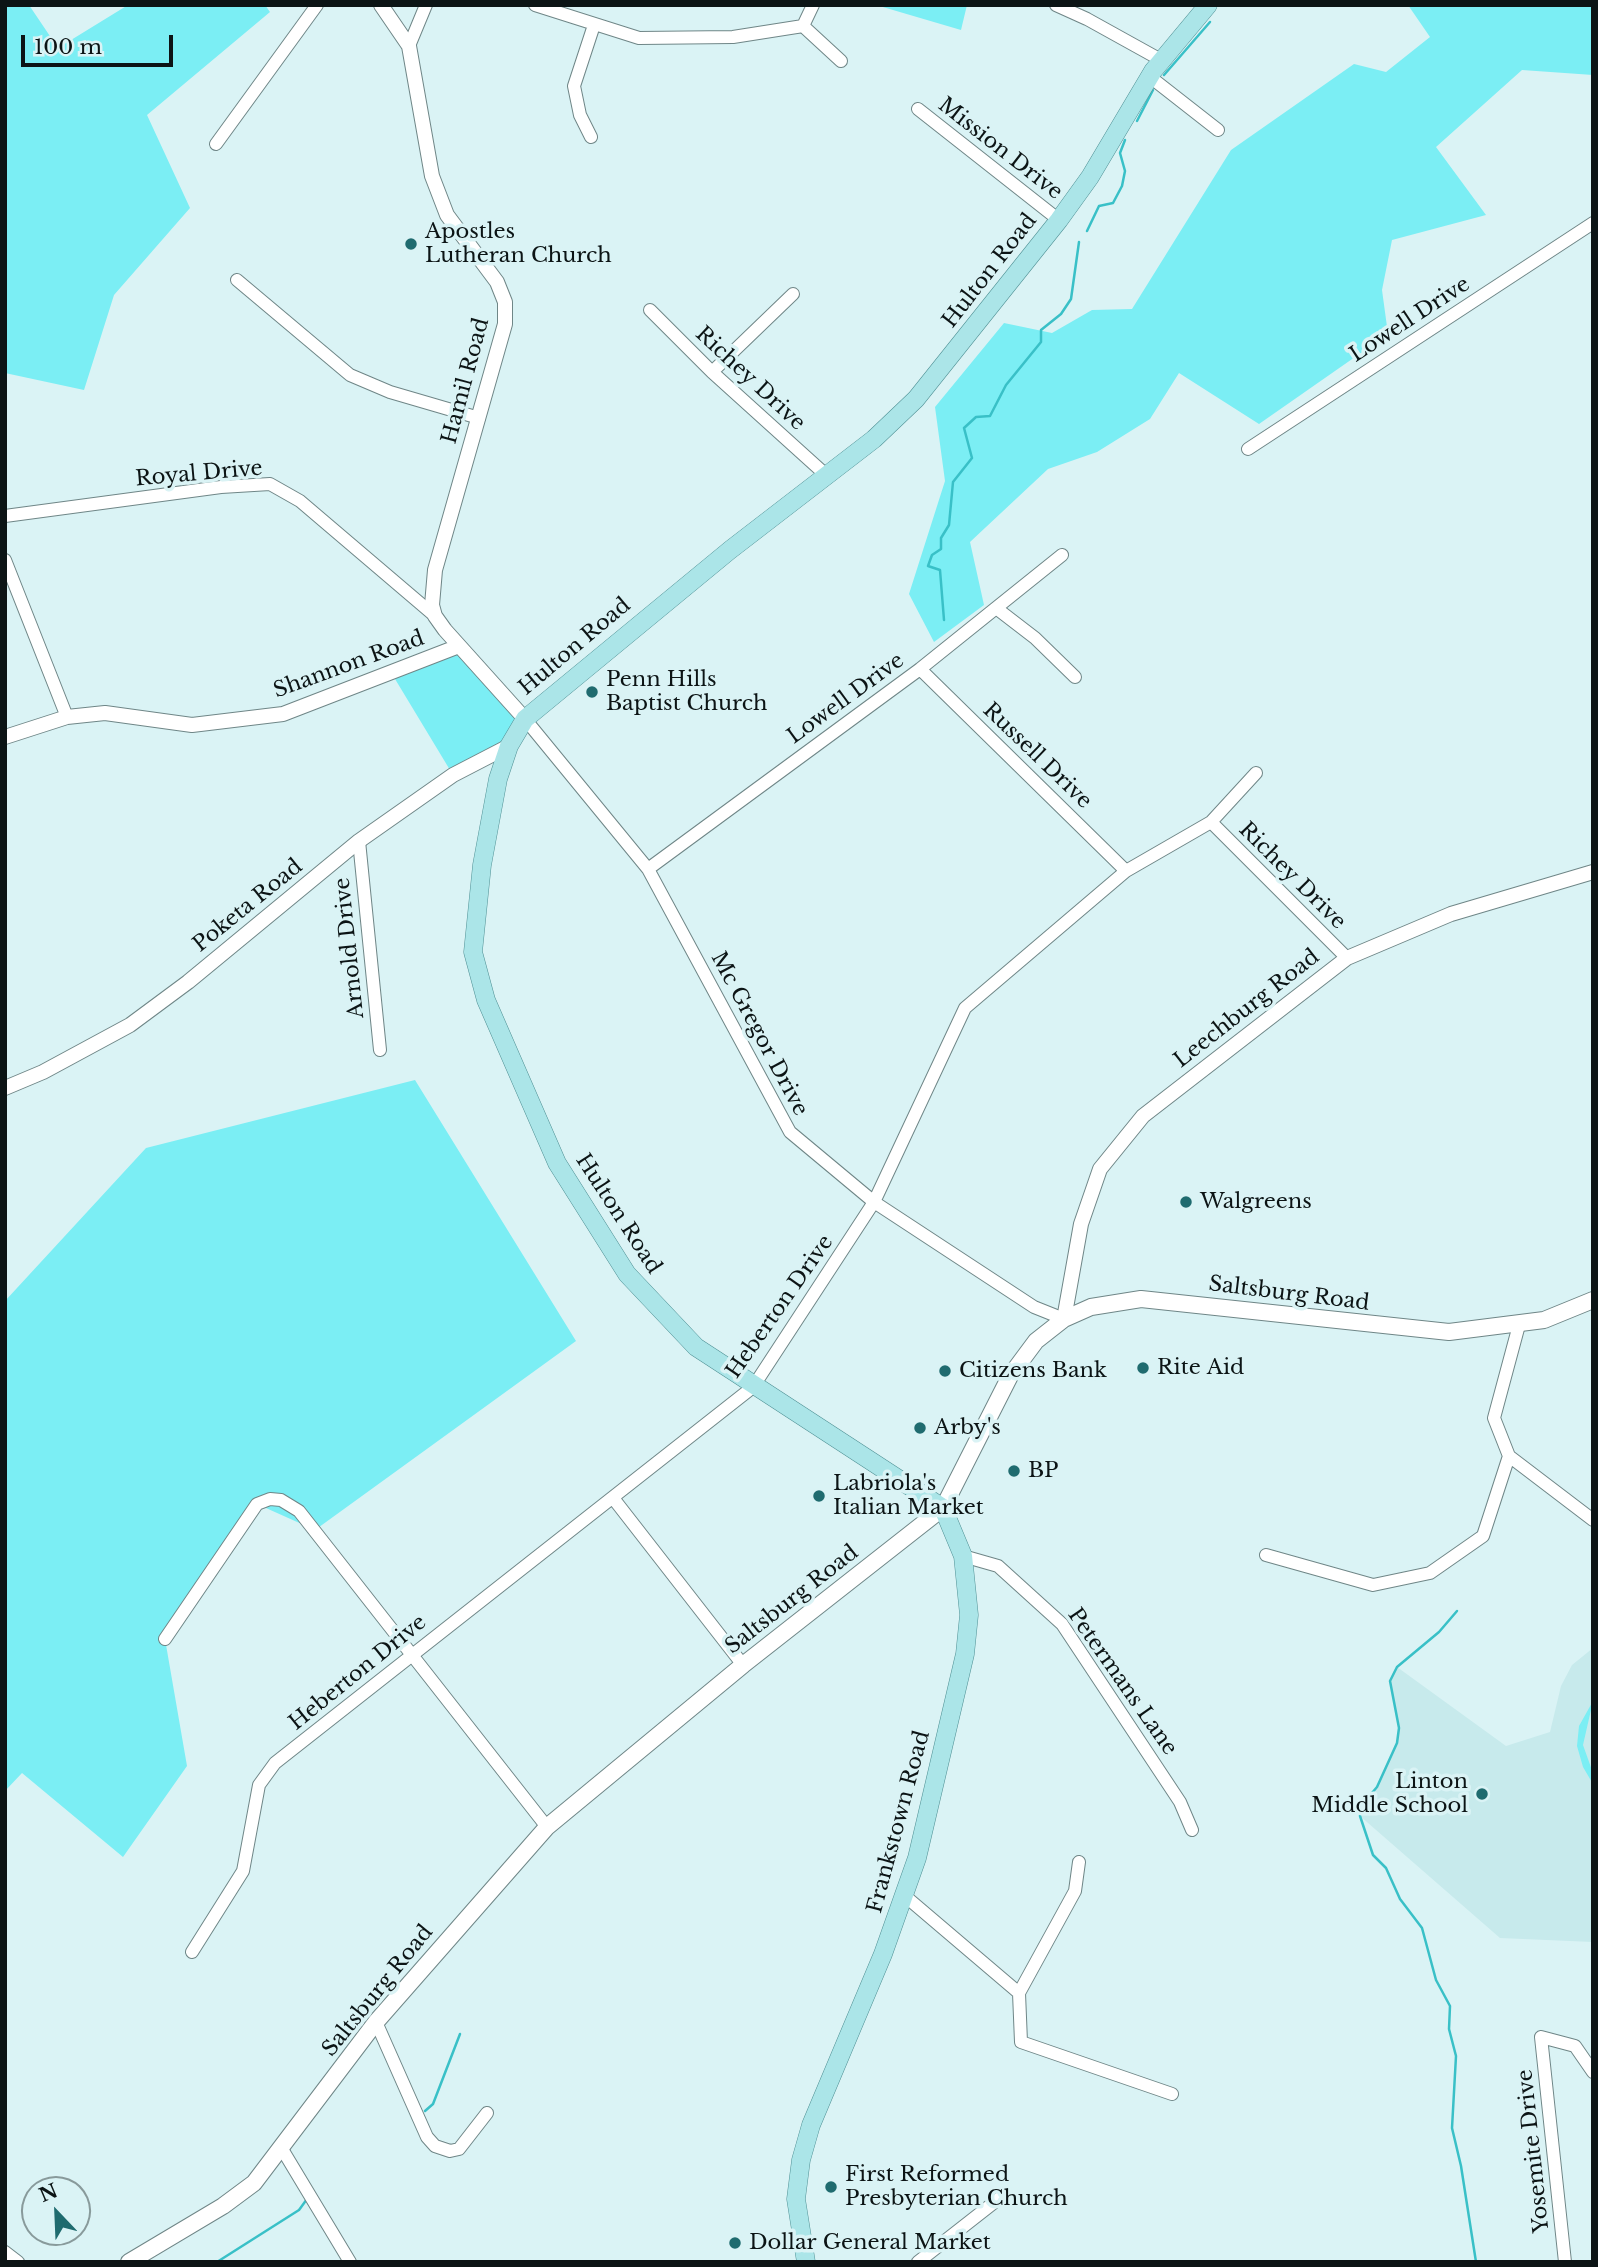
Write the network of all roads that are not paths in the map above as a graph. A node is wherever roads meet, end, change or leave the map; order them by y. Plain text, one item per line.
1 (317, 5) edge
2 (381, 5) edge
3 (426, 5) edge
4 (535, 5) edge
5 (813, 5) edge
6 (1056, 5) edge
7 (1208, 5) edge
8 (593, 25) junction
9 (803, 26) junction
10 (408, 46) junction
11 (1161, 60) junction
12 (841, 61) dead end
13 (1149, 76) junction
14 (918, 109) dead end
15 (1218, 130) dead end
16 (592, 138) dead end
17 (216, 144) dead end
18 (1059, 220) junction
19 (1593, 223) edge
20 (237, 279) dead end
21 (793, 294) dead end
22 (650, 310) dead end
23 (712, 372) junction
24 (479, 418) junction
25 (1248, 449) dead end
26 (826, 475) junction
27 (5, 516) edge
28 (1062, 555) dead end
29 (5, 560) edge
30 (996, 608) junction
31 (435, 616) junction
32 (459, 646) junction
33 (920, 669) junction
34 (1075, 677) dead end
35 (67, 717) junction
36 (525, 719) junction
37 (5, 737) edge
38 (509, 746) junction
39 (1256, 773) dead end
40 (1211, 822) junction
41 (359, 841) junction
42 (648, 869) junction
43 (1126, 871) junction
44 (1593, 872) edge
45 (1347, 958) junction
46 (380, 1050) dead end
47 (5, 1088) edge
48 (874, 1202) junction
49 (1593, 1300) edge
50 (1064, 1319) junction
51 (1519, 1325) junction
52 (753, 1387) junction
53 (1509, 1456) junction
54 (613, 1498) junction
55 (943, 1508) junction
56 (1593, 1520) edge
57 (1266, 1555) dead end
58 (963, 1556) junction
59 (165, 1639) dead end
60 (413, 1652) junction
61 (743, 1665) junction
62 (547, 1827) junction
63 (1192, 1830) dead end
64 (1079, 1862) dead end
65 (905, 1896) junction
66 (192, 1951) dead end
67 (1019, 1993) junction
68 (376, 2022) junction
69 (1593, 2071) edge
70 (1172, 2094) dead end
71 (487, 2113) dead end
72 (282, 2149) junction
73 (1001, 2197) dead end
74 (5, 2252) edge
75 (18, 2262) edge
76 (128, 2262) edge
77 (349, 2262) edge
78 (806, 2262) edge
79 (918, 2262) edge
80 (1565, 2262) edge

1 - 17 street
2 - 10 street, Hamil Road
3 - 10 street
4 - 8 street
5 - 9 street
6 - 11 street
7 - 11 main road, Hulton Road
8 - 9 street
8 - 16 street
9 - 12 street
10 - 24 street, Hamil Road
11 - 13 main road, Hulton Road
13 - 15 street
13 - 18 main road, Hulton Road
14 - 18 street, Mission Drive
18 - 26 main road, Hulton Road
19 - 25 street, Lowell Drive
20 - 24 street
21 - 23 street
22 - 23 street, Richey Drive
23 - 26 street, Richey Drive
24 - 31 street, Hamil Road
26 - 36 main road, Hulton Road
27 - 31 street, Royal Drive
28 - 30 street, Lowell Drive
29 - 35 street
30 - 33 street, Lowell Drive
30 - 34 street
31 - 32 street
32 - 35 street, Shannon Road
32 - 36 street
33 - 42 street, Lowell Drive
33 - 43 street, Russell Drive
35 - 37 street, Shannon Road
36 - 38 main road, Hulton Road
36 - 42 street, Mc Gregor Drive
38 - 41 street, Poketa Road
38 - 52 main road, Hulton Road
39 - 40 street, Heberton Drive
40 - 43 street, Heberton Drive
40 - 45 street, Richey Drive
41 - 46 street, Arnold Drive
41 - 47 street, Poketa Road
42 - 48 street, Mc Gregor Drive
43 - 48 street, Heberton Drive
44 - 45 street, Leechburg Road
45 - 50 street, Leechburg Road
48 - 50 street, Mc Gregor Drive
48 - 52 street, Heberton Drive
49 - 51 main road, Saltsburg Road
50 - 51 main road, Saltsburg Road
50 - 55 main road, Saltsburg Road
51 - 53 street
52 - 54 street, Heberton Drive
52 - 55 main road, Hulton Road
53 - 56 street
53 - 57 street
54 - 60 street, Heberton Drive
54 - 61 street
55 - 58 main road, Frankstown Road
55 - 61 main road, Saltsburg Road
58 - 63 street, Petermans Lane
58 - 65 main road, Frankstown Road
59 - 60 street
60 - 62 street
60 - 66 street, Heberton Drive
61 - 62 main road, Saltsburg Road
62 - 68 main road, Saltsburg Road
64 - 67 street
65 - 67 street
65 - 78 main road, Frankstown Road
67 - 70 street
68 - 71 street
68 - 72 main road, Saltsburg Road
69 - 80 street, Yosemite Drive
72 - 76 main road, Saltsburg Road
72 - 77 street
73 - 79 street
74 - 75 street

